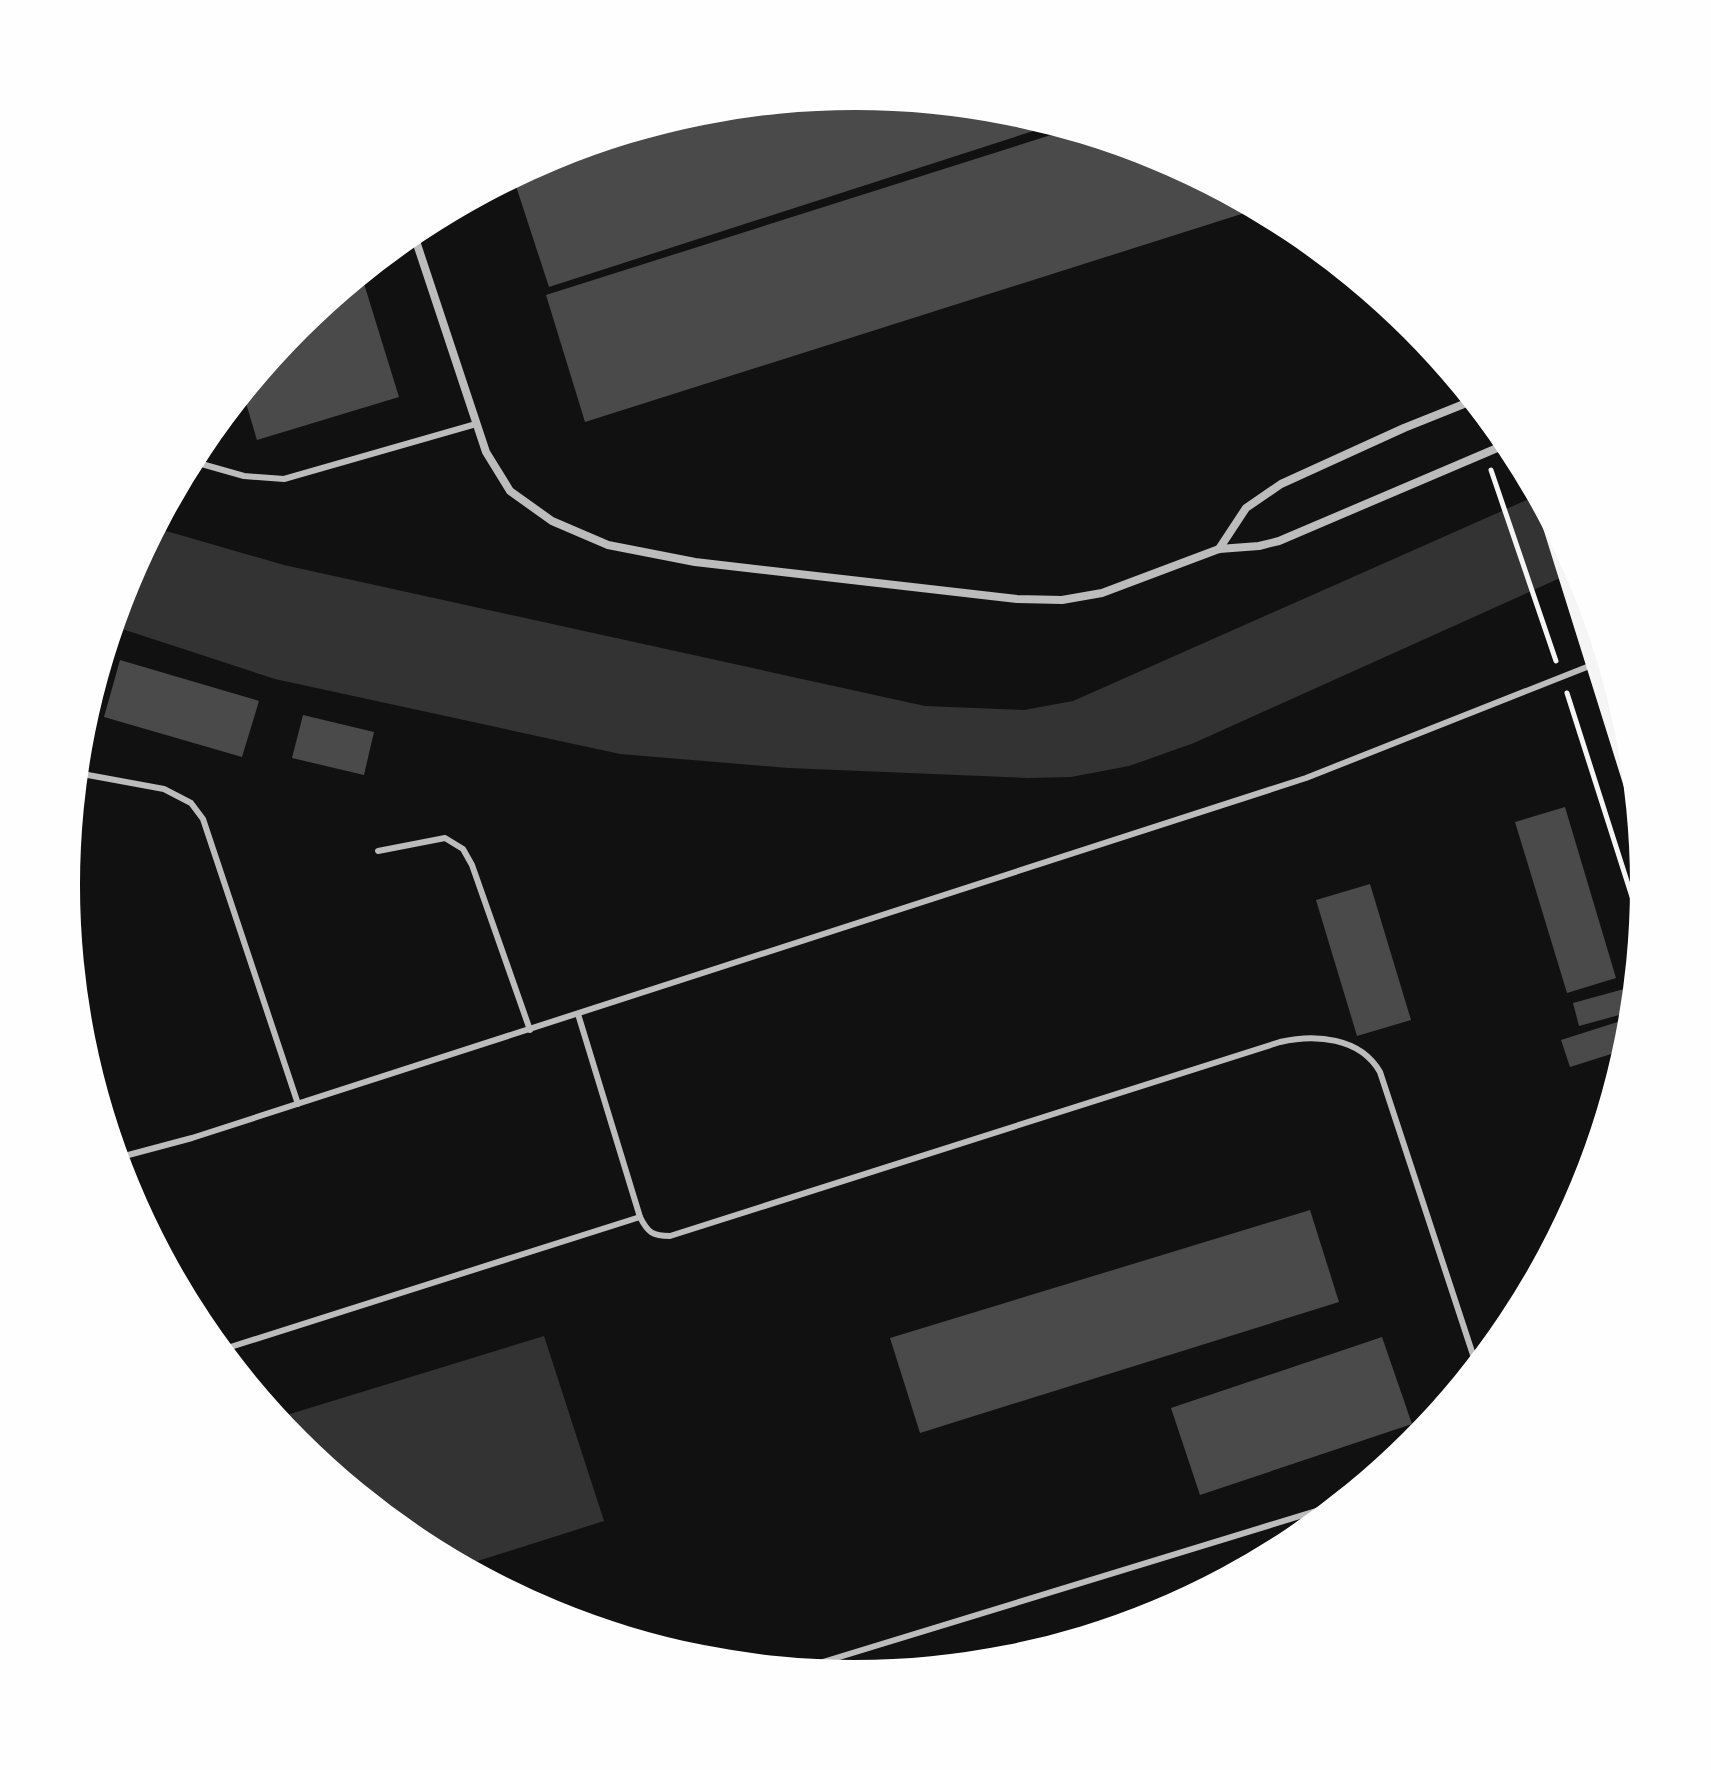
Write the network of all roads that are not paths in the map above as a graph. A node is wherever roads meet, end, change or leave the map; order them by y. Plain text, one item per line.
1 (417, 245) edge
2 (1464, 404) edge
3 (476, 424) junction
4 (1496, 449) edge
5 (204, 465) edge
6 (1219, 549) junction
7 (1571, 587) edge
8 (1596, 663) junction
9 (1611, 712) edge
10 (88, 775) edge
11 (378, 851) dead end
12 (578, 1014) junction
13 (530, 1030) junction
14 (298, 1104) junction
15 (129, 1155) edge
16 (640, 1217) junction
17 (232, 1346) edge
18 (1473, 1354) edge
19 (1310, 1513) edge
20 (831, 1660) edge

1 - 3 street
2 - 6 street
3 - 5 lane
3 - 6 street
4 - 6 street
7 - 8 main road
8 - 9 main road
8 - 12 lane
10 - 14 lane
11 - 13 lane
12 - 13 lane
12 - 16 lane
13 - 14 lane
14 - 15 lane
16 - 17 lane
16 - 18 lane
19 - 20 lane

